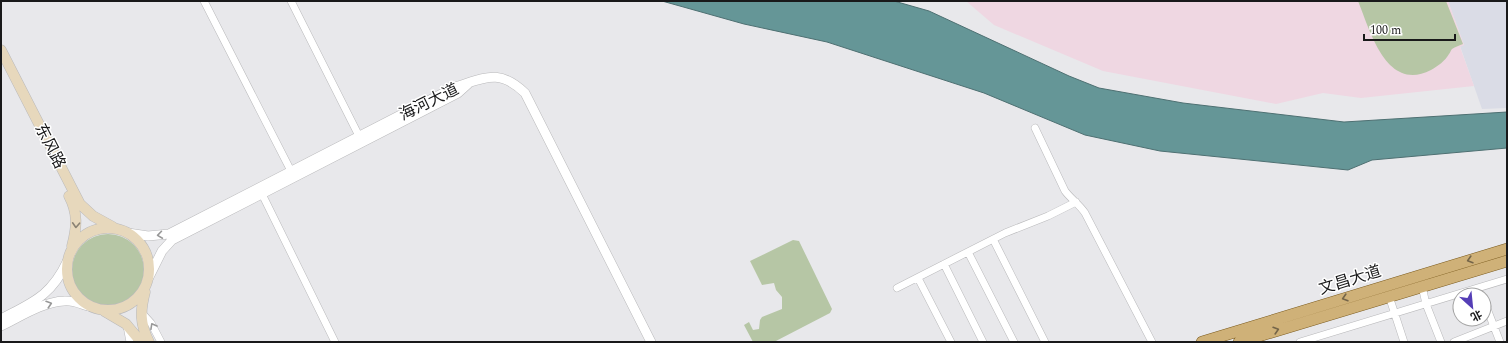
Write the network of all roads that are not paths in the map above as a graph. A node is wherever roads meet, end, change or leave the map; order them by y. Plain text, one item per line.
1 (204, 1) edge
2 (291, 1) edge
3 (1, 50) edge
4 (1, 64) edge
5 (471, 82) junction
6 (1035, 128) dead end
7 (359, 136) junction
8 (291, 172) junction
9 (262, 194) junction
10 (1076, 202) junction
11 (115, 228) junction
12 (128, 232) junction
13 (992, 239) junction
14 (1507, 249) edge
15 (71, 250) junction
16 (968, 252) junction
17 (1507, 261) edge
18 (67, 262) junction
19 (944, 264) junction
20 (918, 278) junction
21 (1507, 279) edge
22 (148, 280) junction
23 (1422, 286) junction
24 (1489, 287) edge
25 (897, 288) dead end
26 (1389, 296) junction
27 (1452, 298) edge
28 (1426, 304) junction
29 (88, 306) junction
30 (100, 310) junction
31 (141, 312) junction
32 (1393, 314) junction
33 (1, 318) edge
34 (1492, 321) edge
35 (1507, 321) edge
36 (126, 324) junction
37 (1, 326) edge
38 (1494, 326) junction
39 (130, 342) edge
40 (141, 342) edge
41 (149, 342) edge
42 (161, 342) edge
43 (335, 342) edge
44 (651, 342) edge
45 (951, 342) edge
46 (983, 342) edge
47 (1014, 342) edge
48 (1045, 342) edge
49 (1152, 342) edge
50 (1202, 342) edge
51 (1239, 342) edge
52 (1300, 342) edge
53 (1404, 342) edge
54 (1441, 342) edge
55 (1454, 342) edge
56 (1500, 342) edge

1 - 8 street
2 - 7 street
3 - 11 main road, 东风路
4 -> 15 main road, 东风路
5 - 7 street, 海河大道
5 - 9 street, 海河大道
5 - 44 street
6 - 10 street
7 - 8 street, 海河大道
8 -> 12 street, 海河大道
9 - 22 street, 海河大道
9 - 43 street
10 - 13 street
10 - 49 street
11 - 12 main road
11 - 15 main road
12 - 22 main road
13 - 16 street
13 - 48 street
14 -> 50 main road, 文昌大道
15 - 18 main road
16 - 19 street
16 - 47 street
17 - 23 main road, 文昌大道
18 - 29 main road
18 - 33 street
19 - 20 street
19 - 46 street
20 - 25 street
20 - 45 street
21 - 24 street
22 - 30 main road
22 - 31 main road
23 - 26 main road, 文昌大道
23 - 28 street
26 - 32 street
51 -> 26 main road, 文昌大道
27 - 28 street
28 - 32 street
28 - 54 street
29 - 30 main road
37 -> 29 street
30 - 36 main road
31 - 41 main road
42 -> 31 street
32 - 52 street
32 - 53 street
34 - 38 street
35 - 38 street
36 - 39 street
36 - 40 main road
38 - 55 street
38 - 56 street

